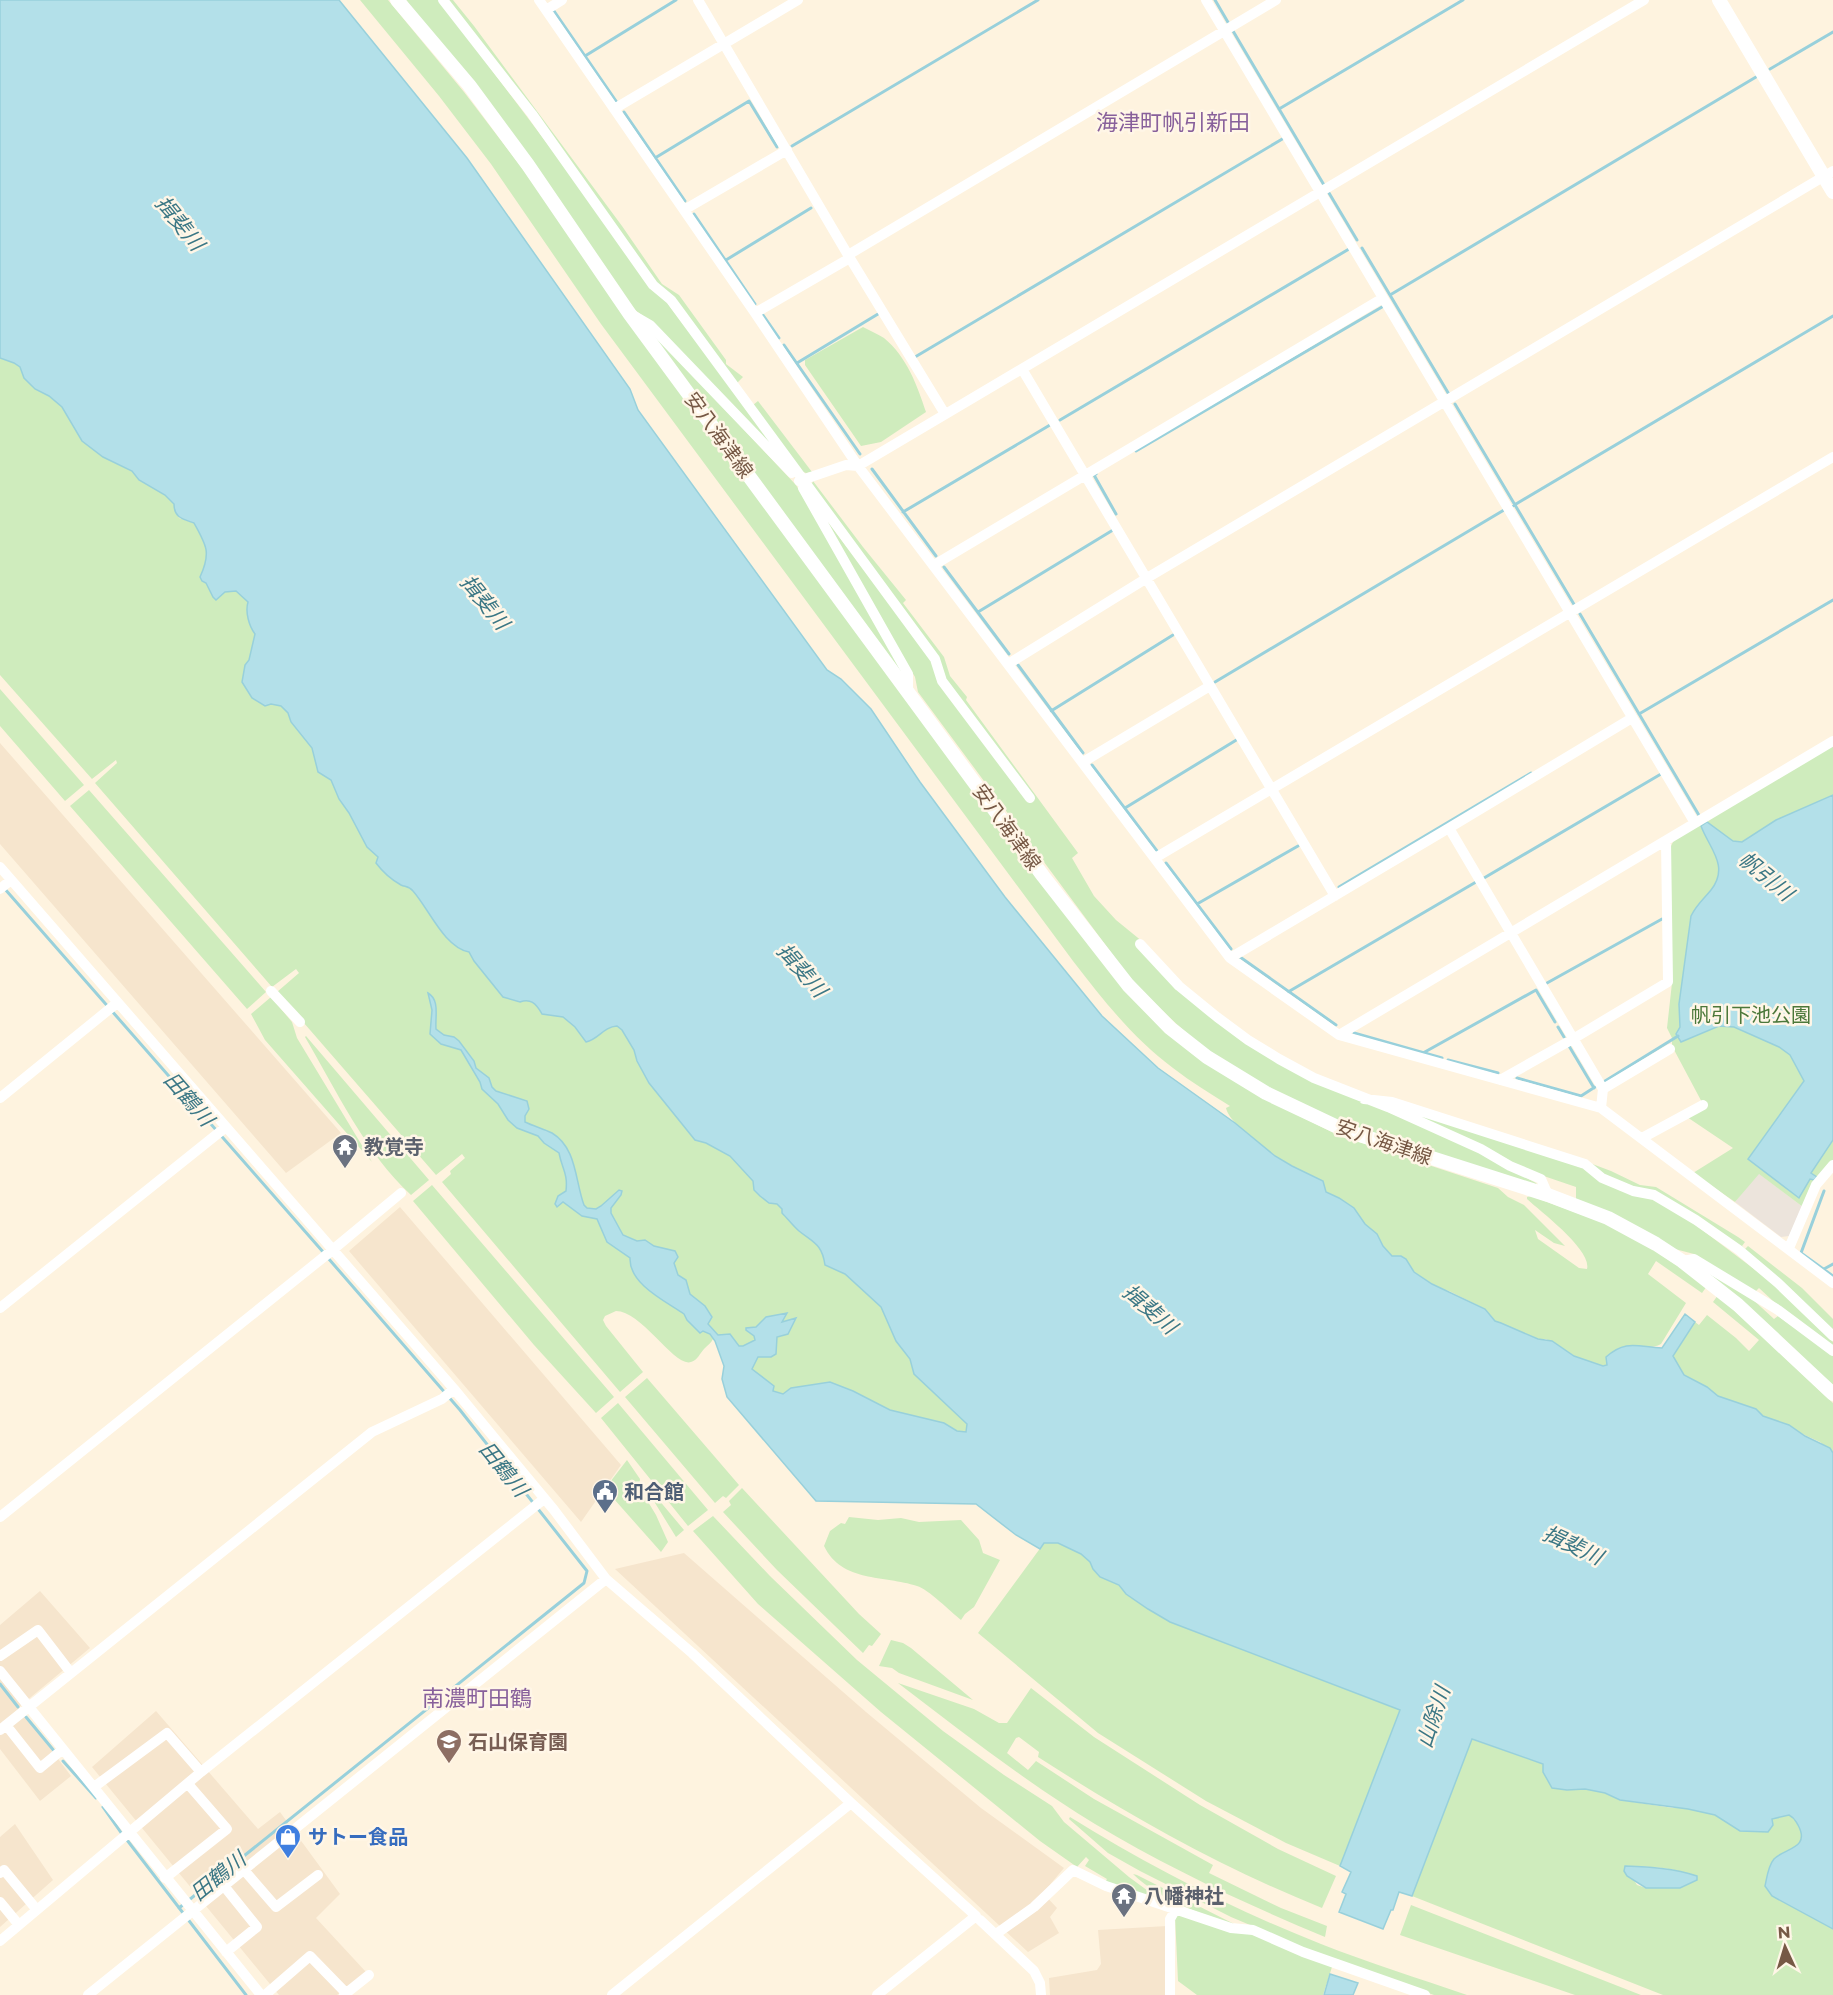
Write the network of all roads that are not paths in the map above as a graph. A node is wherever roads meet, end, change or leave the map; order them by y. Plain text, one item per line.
1 (397, 0) edge
2 (443, 0) edge
3 (539, 0) edge
4 (562, 0) edge
5 (698, 0) edge
6 (798, 0) edge
7 (1206, 0) edge
8 (1276, 0) edge
9 (1644, 0) edge
10 (1719, 0) edge
11 (546, 10) junction
12 (1224, 31) junction
13 (724, 44) junction
14 (614, 109) junction
15 (787, 150) junction
16 (1829, 174) edge
17 (1833, 192) edge
18 (1320, 193) junction
19 (684, 210) junction
20 (849, 257) junction
21 (1383, 298) junction
22 (629, 312) junction
23 (755, 313) junction
24 (1022, 369) junction
25 (1445, 403) junction
26 (945, 414) junction
27 (1833, 457) edge
28 (858, 466) junction
29 (1085, 475) junction
30 (801, 481) junction
31 (933, 565) junction
32 (1147, 578) junction
33 (1571, 613) junction
34 (1008, 664) junction
35 (1210, 686) junction
36 (908, 691) junction
37 (1632, 718) junction
38 (1833, 741) edge
39 (1083, 762) junction
40 (1272, 790) junction
41 (1030, 798) dead end
42 (1699, 821) junction
43 (1449, 828) junction
44 (1666, 841) junction
45 (1155, 858) junction
46 (0, 867) edge
47 (7, 884) edge
48 (1335, 896) junction
49 (1510, 932) junction
50 (1140, 944) dead end
51 (1230, 958) junction
52 (271, 991) dead end
53 (116, 1004) junction
54 (300, 1022) dead end
55 (1339, 1035) junction
56 (1574, 1039) junction
57 (1670, 1048) dead end
58 (1500, 1080) junction
59 (1603, 1089) junction
60 (0, 1098) edge
61 (1364, 1099) junction
62 (1703, 1105) dead end
63 (1600, 1108) junction
64 (225, 1127) junction
65 (1642, 1138) junction
66 (1833, 1165) edge
67 (401, 1193) dead end
68 (1548, 1195) junction
69 (1789, 1248) junction
70 (331, 1251) junction
71 (1682, 1261) junction
72 (1833, 1283) edge
73 (0, 1308) edge
74 (1833, 1336) edge
75 (1833, 1351) edge
76 (453, 1390) junction
77 (1833, 1394) edge
78 (543, 1500) junction
79 (0, 1517) edge
80 (606, 1579) junction
81 (0, 1656) edge
82 (0, 1671) edge
83 (71, 1674) junction
84 (29, 1707) junction
85 (3, 1728) edge
86 (63, 1749) junction
87 (201, 1772) junction
88 (188, 1784) junction
89 (94, 1786) junction
90 (851, 1803) junction
91 (131, 1832) junction
92 (244, 1870) junction
93 (0, 1873) edge
94 (318, 1875) dead end
95 (165, 1878) junction
96 (224, 1886) junction
97 (0, 1902) edge
98 (1176, 1909) junction
99 (37, 1910) junction
100 (189, 1913) junction
101 (980, 1920) dead end
102 (19, 1924) junction
103 (996, 1934) junction
104 (0, 1941) edge
105 (226, 1952) junction
106 (369, 1975) dead end
107 (94, 1993) edge
108 (345, 1994) edge
109 (263, 1995) edge
110 (612, 1995) edge
111 (877, 1995) edge
112 (1041, 1995) edge
113 (1170, 1995) edge
114 (1425, 1995) edge

1 - 22 main road, 安八海津線
2 - 30 street
3 - 11 street
4 - 11 street
5 - 13 street
6 - 13 street
7 - 12 street
8 - 12 street
9 - 18 street
10 - 16 main road
11 - 14 street
12 - 18 street
12 - 20 street
13 - 14 street
13 - 15 street
14 - 19 street
15 - 19 street
15 - 20 street
16 - 17 main road
16 - 25 street
18 - 21 street
18 - 24 street
19 - 23 street
20 - 23 street
20 - 26 street
21 - 25 street
21 - 29 street
22 - 30 street
22 - 36 main road, 安八海津線
23 - 28 street
24 - 26 street
24 - 29 street
25 - 32 street
25 - 33 street
26 - 28 street
27 - 33 street
28 - 30 street
28 - 31 street
29 - 31 street
29 - 32 street
30 - 36 street
30 - 41 street
31 - 34 street
32 - 34 street
32 - 35 street
33 - 37 street
33 - 40 street
34 - 39 street
35 - 39 street
35 - 40 street
36 - 68 main road, 安八海津線
37 - 42 street
37 - 43 street
38 - 42 street
39 - 45 street
40 - 45 street
40 - 48 street
42 - 44 street
43 - 48 street
43 - 49 street
44 - 49 street
44 - 56 street
45 - 51 street
46 - 47 street
47 - 53 street
48 - 51 street
49 - 55 street
49 - 56 street
50 - 61 street
51 - 55 street
52 - 54 street
53 - 60 street
53 - 64 street
55 - 58 street
56 - 58 street
56 - 59 street
57 - 59 street
58 - 63 street
59 - 63 street
61 - 68 street
61 - 74 street
62 - 65 street
63 - 65 street
64 - 70 street
64 - 73 street
65 - 69 street
66 - 69 street
67 - 70 street
68 - 71 main road, 安八海津線
69 - 72 street
70 - 76 street
70 - 79 street
71 - 75 street
71 - 77 main road, 安八海津線
76 - 78 street
76 - 83 street
78 - 80 street
78 - 87 street
80 - 90 street
80 - 92 street
81 - 83 street
82 - 84 street
83 - 84 street
84 - 85 street
84 - 86 street
85 - 86 street
86 - 89 street
87 - 88 street
87 - 89 street
88 - 91 street
88 - 95 street
89 - 91 street
90 - 110 street
90 - 111 street
91 - 95 street
91 - 99 street
92 - 94 street
92 - 96 street
93 - 99 street
95 - 100 street
96 - 100 street
96 - 105 street
97 - 102 street
98 - 103 street
98 - 113 street
98 - 114 street
99 - 102 street
100 - 105 street
100 - 107 street
101 - 103 street
102 - 104 street
103 - 112 street
105 - 109 street
106 - 108 street
108 - 109 street

